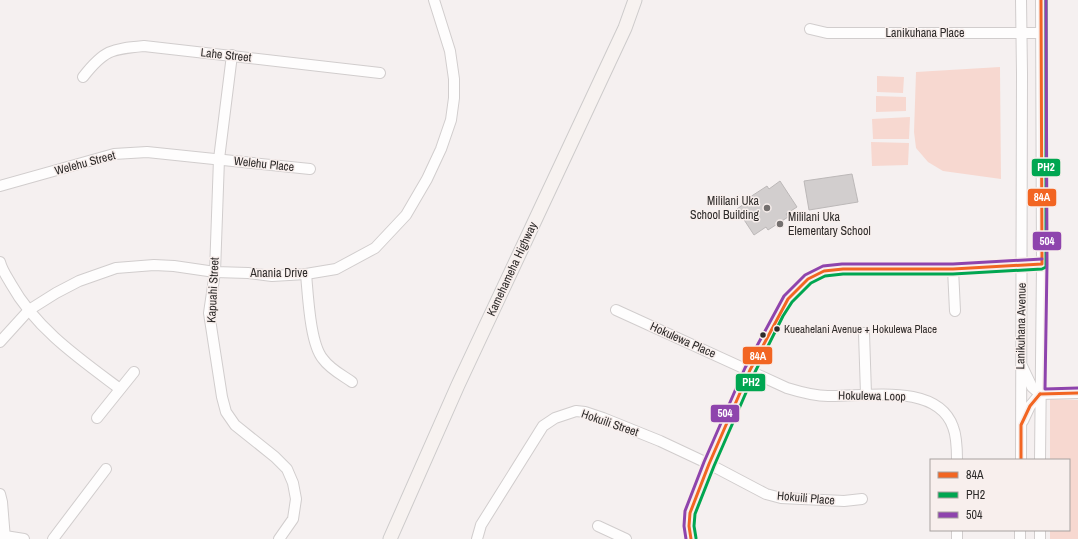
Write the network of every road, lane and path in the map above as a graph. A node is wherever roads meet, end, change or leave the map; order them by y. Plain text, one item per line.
1 (434, 0) edge
2 (635, 0) edge
3 (1021, 0) edge
4 (1041, 0) edge
5 (810, 29) dead end
6 (1021, 33) junction
7 (1041, 33) junction
8 (232, 55) junction
9 (380, 73) dead end
10 (83, 77) dead end
11 (219, 159) junction
12 (310, 169) dead end
13 (0, 186) edge
14 (0, 262) edge
15 (1042, 264) junction
16 (1022, 266) junction
17 (953, 269) junction
18 (215, 272) junction
19 (306, 274) junction
20 (29, 310) junction
21 (616, 310) dead end
22 (955, 311) dead end
23 (864, 333) dead end
24 (0, 342) edge
25 (1021, 364) junction
26 (750, 370) junction
27 (134, 372) dead end
28 (352, 382) dead end
29 (120, 389) junction
30 (1078, 393) edge
31 (866, 394) junction
32 (1040, 394) junction
33 (97, 418) dead end
34 (1021, 425) junction
35 (957, 459) edge
36 (1020, 459) edge
37 (1040, 459) edge
38 (709, 464) junction
39 (106, 469) dead end
40 (0, 494) edge
41 (862, 499) dead end
42 (598, 526) dead end
43 (5, 537) edge
44 (24, 539) edge
45 (53, 539) edge
46 (279, 539) edge
47 (390, 539) edge
48 (476, 539) edge
49 (626, 539) edge
50 (691, 539) edge

1 - 19 street, Anania Drive
2 - 47 main road, Kamehameha Highway
3 - 6 street, Lanikuhana Avenue
4 - 7 street, Lanikuhana Avenue
5 - 6 street, Lanikuhana Place
6 - 7 street, Lanikuhana Place
6 - 16 street, Lanikuhana Avenue
7 - 15 street, Lanikuhana Avenue
8 - 9 street, Lahe Street
8 - 10 street, Lahe Street
8 - 11 street, Kapuahi Street
11 - 12 street, Welehu Place
11 - 13 street, Welehu Street
11 - 18 street, Kapuahi Street
14 - 20 street
15 - 16 street
15 - 32 street, Lanikuhana Avenue
16 - 17 street
16 - 25 street, Lanikuhana Avenue
17 - 22 street
17 - 26 street
18 - 19 street, Anania Drive
18 - 20 street, Anania Drive
18 - 46 street, Kapuahi Street
19 - 28 street
20 - 24 street, Anania Drive
20 - 29 street
21 - 26 street, Hokulewa Place
23 - 31 street
25 - 32 street
25 - 34 street, Lanikuhana Avenue
26 - 31 street, Hokulewa Loop
26 - 38 street
27 - 29 street
29 - 33 street
30 - 32 street
31 - 35 street, Hokulewa Loop
32 - 34 street
32 - 37 street, Lanikuhana Avenue
34 - 36 street, Lanikuhana Avenue
38 - 41 street, Hokuili Place
38 - 48 street, Hokuili Street
38 - 50 street
39 - 45 street
40 - 43 street
42 - 49 street
43 - 44 street

